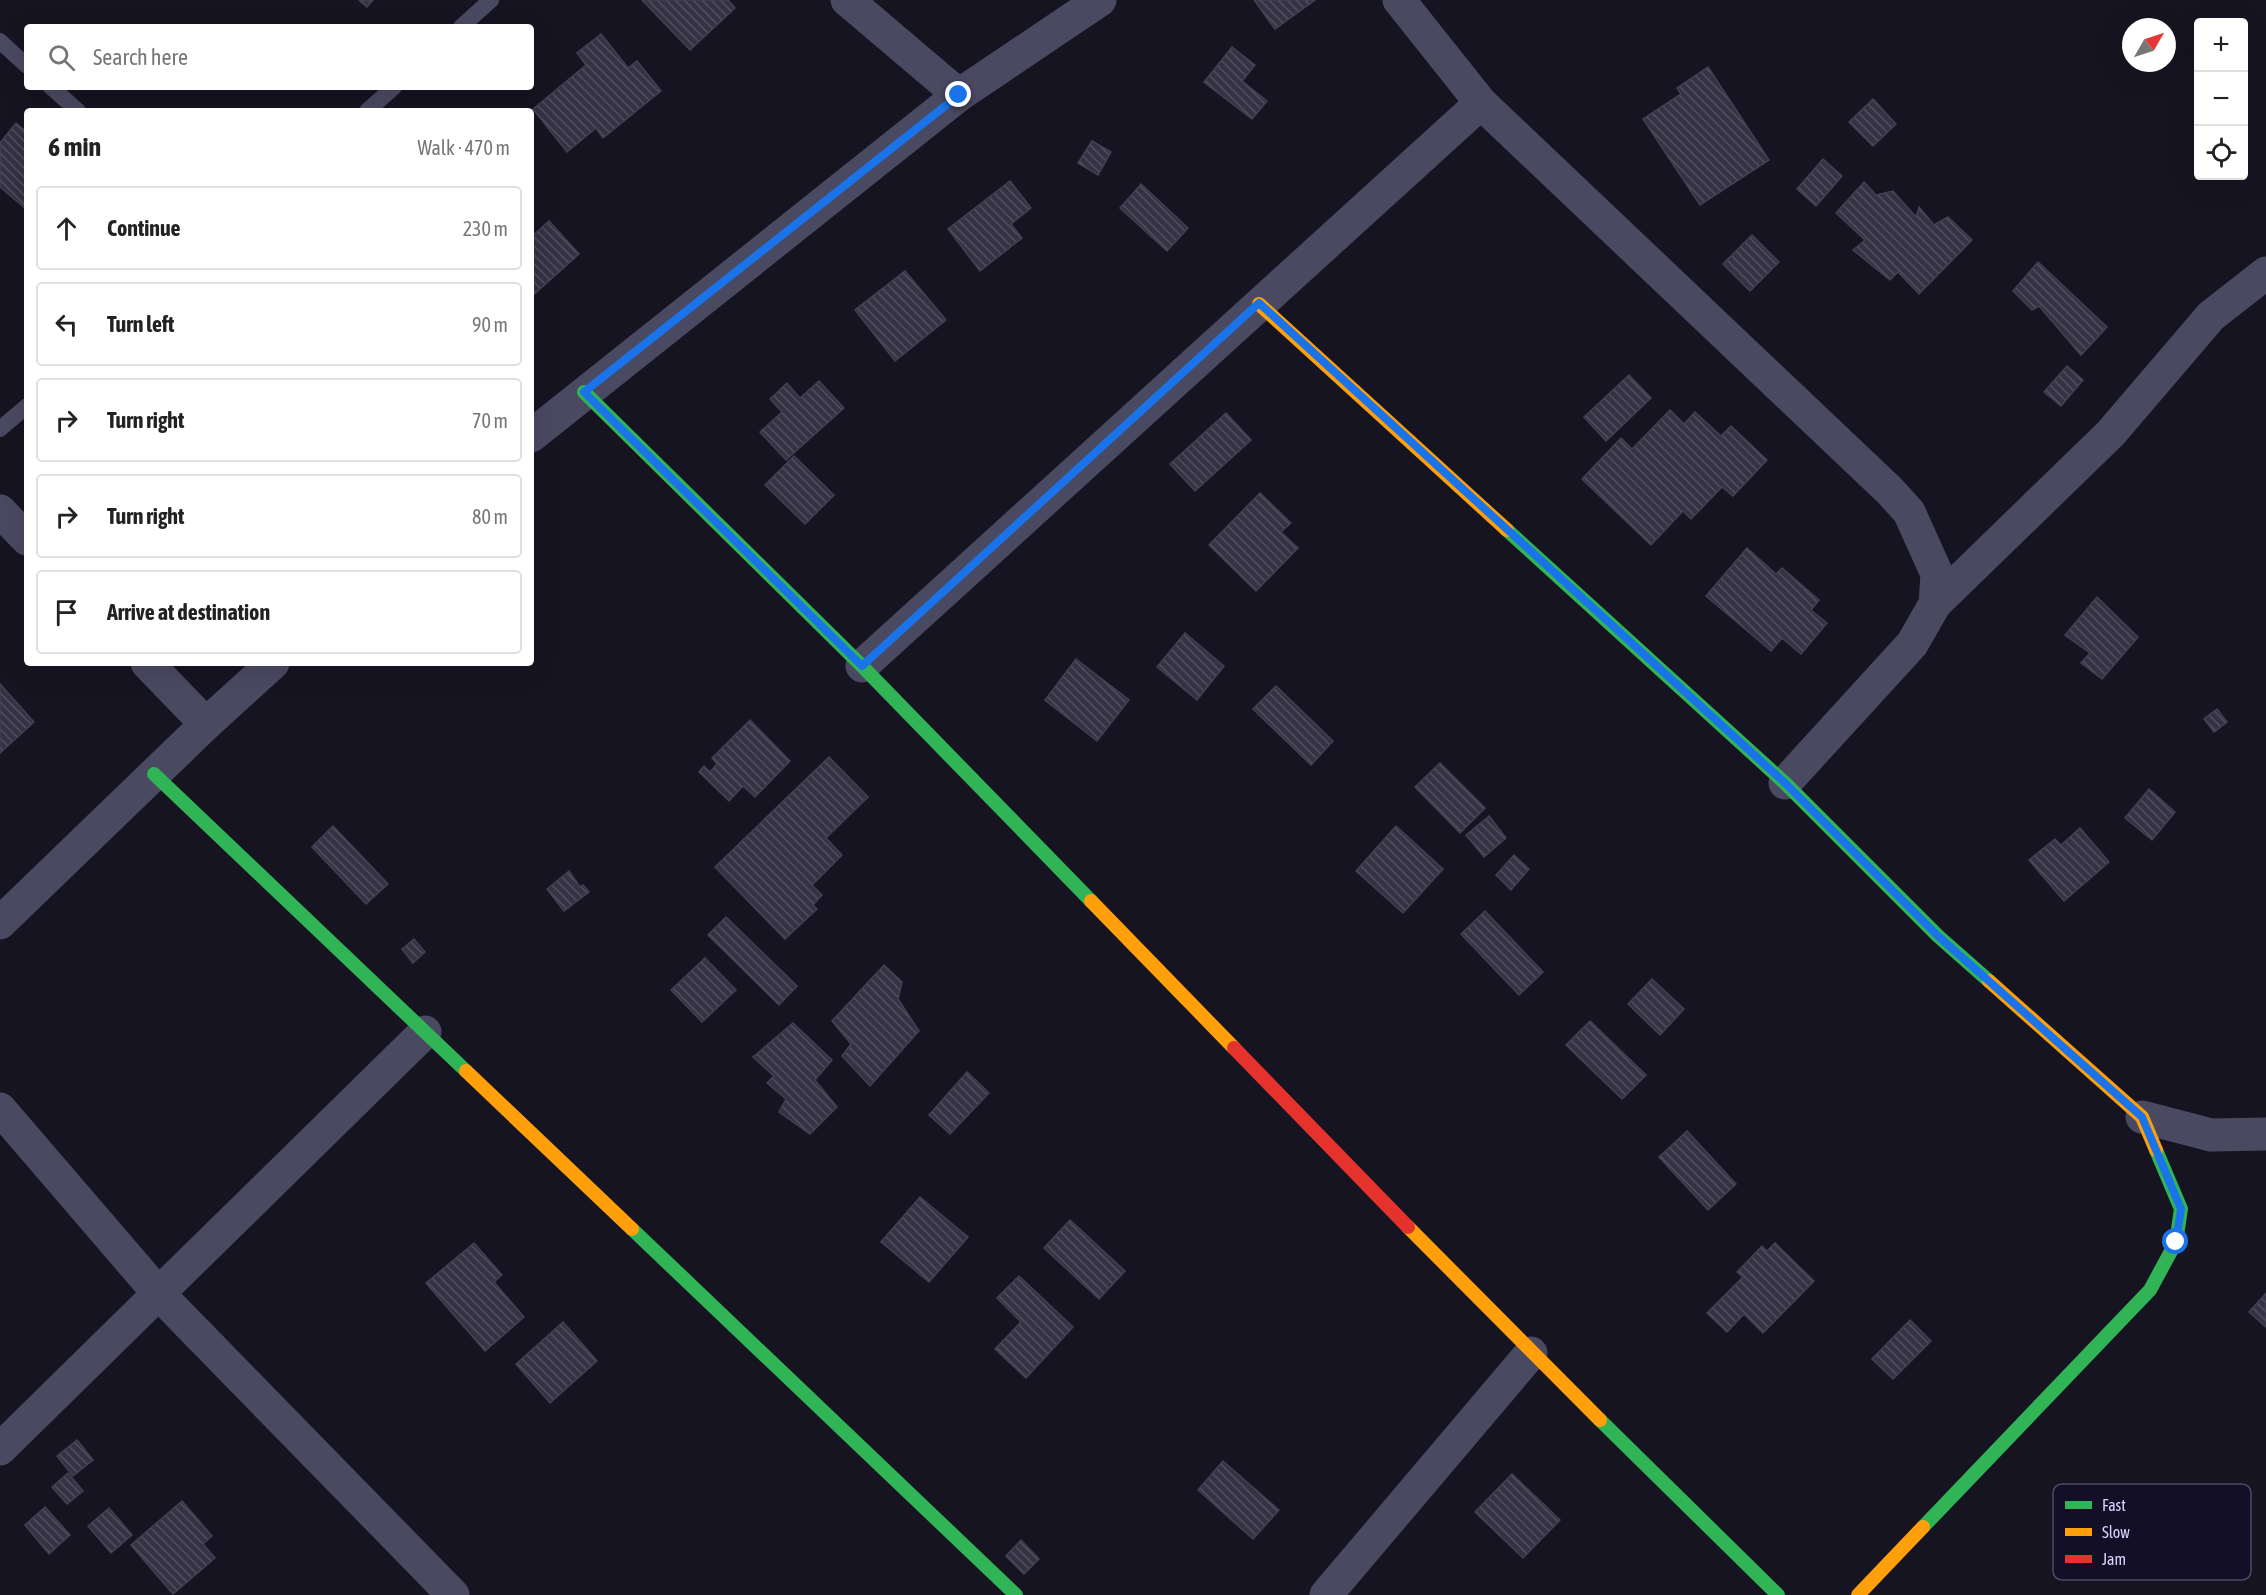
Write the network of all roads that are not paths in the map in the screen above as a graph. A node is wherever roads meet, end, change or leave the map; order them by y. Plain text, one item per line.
1 (491, 0) edge
2 (848, 0) edge
3 (1100, 0) edge
4 (1399, 0) edge
5 (464, 24) edge
6 (0, 41) edge
7 (24, 63) edge
8 (54, 90) edge
9 (391, 90) edge
10 (959, 95) junction
11 (1481, 103) junction
12 (75, 108) edge
13 (370, 108) edge
14 (2266, 273) edge
15 (1259, 303) junction
16 (584, 392) junction
17 (24, 409) edge
18 (0, 429) edge
19 (534, 434) edge
20 (0, 511) edge
21 (24, 536) edge
22 (1935, 604) junction
23 (150, 666) edge
24 (270, 666) edge
25 (862, 666) junction
26 (206, 724) junction
27 (154, 774) junction
28 (1785, 783) junction
29 (0, 923) edge
30 (424, 1032) junction
31 (0, 1109) edge
32 (2142, 1117) junction
33 (2266, 1134) edge
34 (159, 1293) junction
35 (1531, 1353) junction
36 (0, 1449) edge
37 (453, 1595) edge
38 (1016, 1595) edge
39 (1326, 1595) edge
40 (1779, 1595) edge
41 (1858, 1595) edge

1 - 5 lane
2 - 10 street
3 - 10 street
4 - 11 street
6 - 7 lane
8 - 12 lane
9 - 13 lane
10 - 16 street
11 - 15 street
11 - 22 street
14 - 22 street
15 - 25 street
15 - 28 street
16 - 19 street
16 - 25 street
17 - 18 lane
20 - 21 street
22 - 28 street
23 - 26 street
24 - 26 street
25 - 35 street
26 - 27 street
27 - 29 street
27 - 30 street
28 - 32 street
30 - 34 street
30 - 38 street
31 - 34 street
32 - 33 street
32 - 41 street
34 - 36 street
34 - 37 street
35 - 39 street
35 - 40 street

